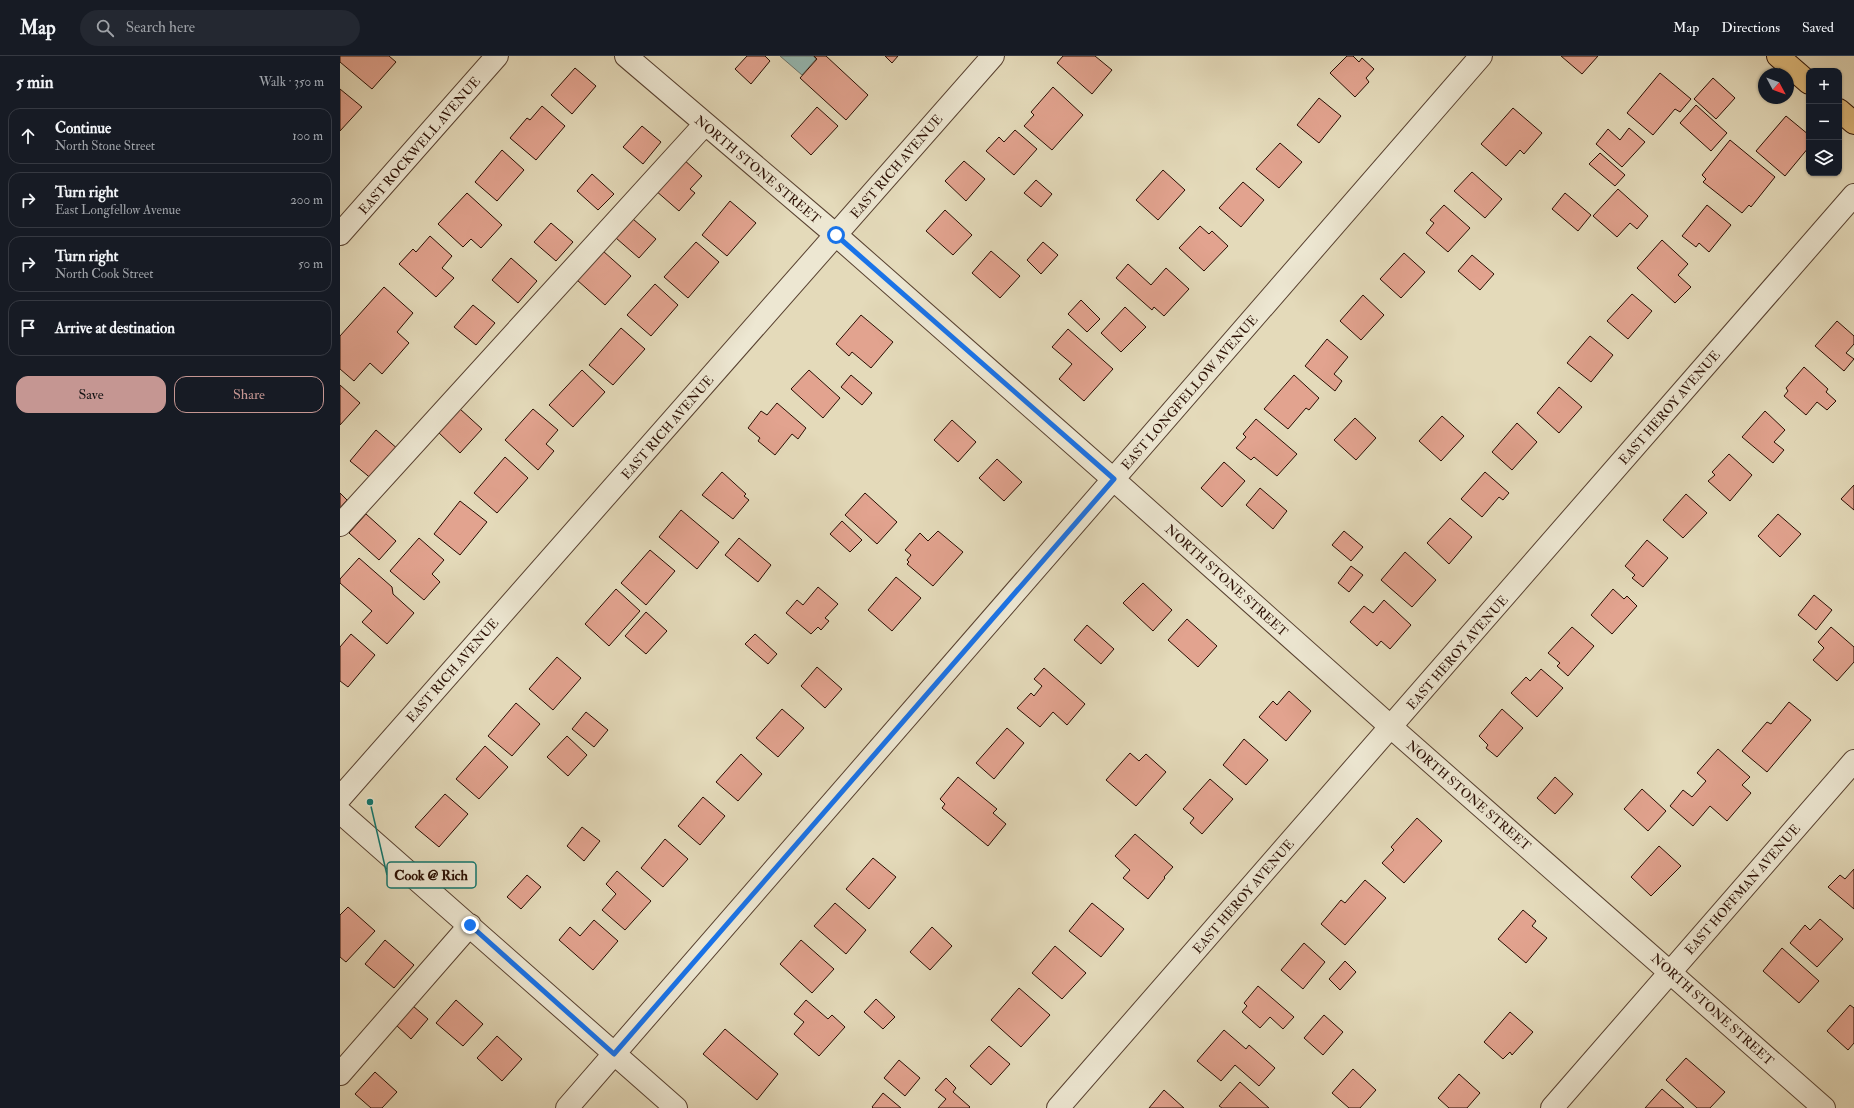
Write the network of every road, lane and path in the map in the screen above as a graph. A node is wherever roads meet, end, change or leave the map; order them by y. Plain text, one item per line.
1 (497, 56) edge
2 (626, 56) edge
3 (993, 56) edge
4 (1481, 56) edge
5 (1778, 56) edge
6 (1806, 80) edge
7 (1842, 113) edge
8 (1854, 123) edge
9 (705, 124) junction
10 (1854, 195) edge
11 (340, 234) edge
12 (836, 235) junction
13 (1114, 479) junction
14 (340, 525) edge
15 (1391, 727) junction
16 (1854, 761) edge
17 (340, 798) edge
18 (340, 812) edge
19 (470, 925) junction
20 (1671, 972) junction
21 (614, 1054) junction
22 (340, 1074) edge
23 (567, 1108) edge
24 (676, 1108) edge
25 (1058, 1108) edge
26 (1552, 1108) edge
27 (1824, 1108) edge

1 - 11 street, EAST ROCKWELL AVENUE
2 - 9 street, NORTH STONE STREET
3 - 12 street, EAST RICH AVENUE
4 - 13 street, EAST LONGFELLOW AVENUE
5 - 6 main road
7 - 8 main road
9 - 12 street, NORTH STONE STREET
9 - 14 street
10 - 15 street, EAST HEROY AVENUE
12 - 13 street, NORTH STONE STREET
12 - 17 street, EAST RICH AVENUE
13 - 15 street, NORTH STONE STREET
13 - 21 street, EAST LONGFELLOW AVENUE
15 - 20 street, NORTH STONE STREET
15 - 25 street, EAST HEROY AVENUE
16 - 20 street, EAST HOFFMAN AVENUE
18 - 19 street
19 - 21 street
19 - 22 street
20 - 26 street, EAST HOFFMAN AVENUE
20 - 27 street, NORTH STONE STREET
21 - 23 street, EAST LONGFELLOW AVENUE
21 - 24 street

